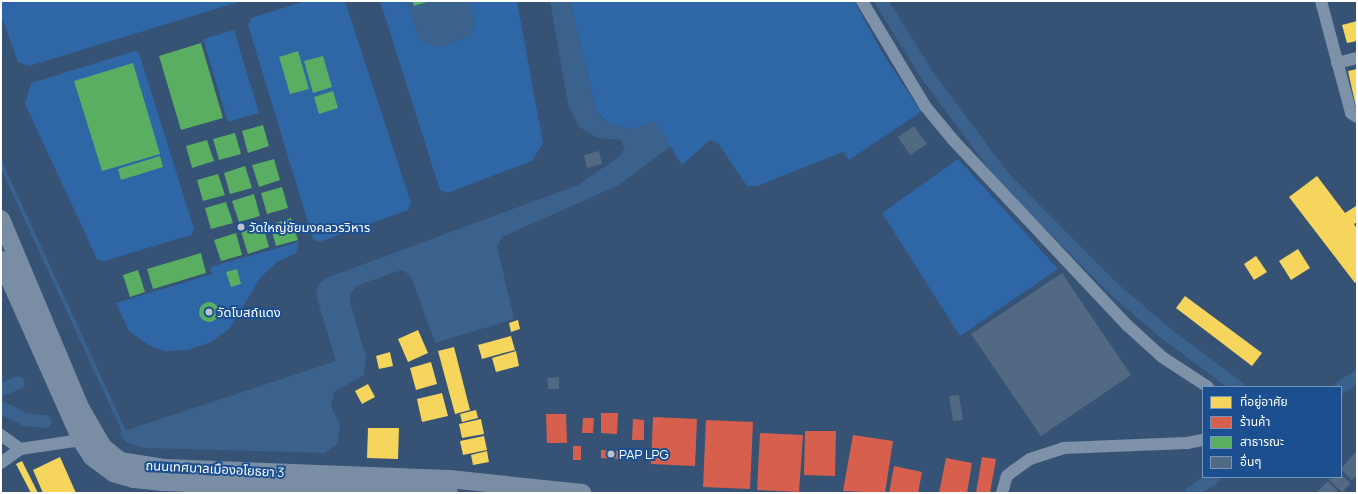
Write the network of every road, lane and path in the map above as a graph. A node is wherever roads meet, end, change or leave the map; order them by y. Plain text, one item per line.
1 (862, 1) edge
2 (1321, 1) edge
3 (1357, 58) edge
4 (1337, 63) junction
5 (1356, 117) edge
6 (1, 219) edge
7 (1, 260) edge
8 (1206, 386) edge
9 (1, 434) edge
10 (81, 440) junction
11 (1202, 440) edge
12 (20, 449) junction
13 (1, 463) edge
14 (207, 488) edge
15 (449, 493) edge
16 (582, 493) edge
17 (1002, 493) edge

1 - 8 street
2 - 4 street
3 - 4 street
4 - 5 street
6 - 16 street, ถนนเทศบาลเมืองอโยธยา 3
7 - 10 street, ถนนเทศบาลเมืองอโยธยา 3
9 - 12 street
10 - 12 street
10 - 14 street, ถนนเทศบาลเมืองอโยธยา 3
11 - 17 street
12 - 13 street
14 - 15 street, ถนนเทศบาลเมืองอโยธยา 3

